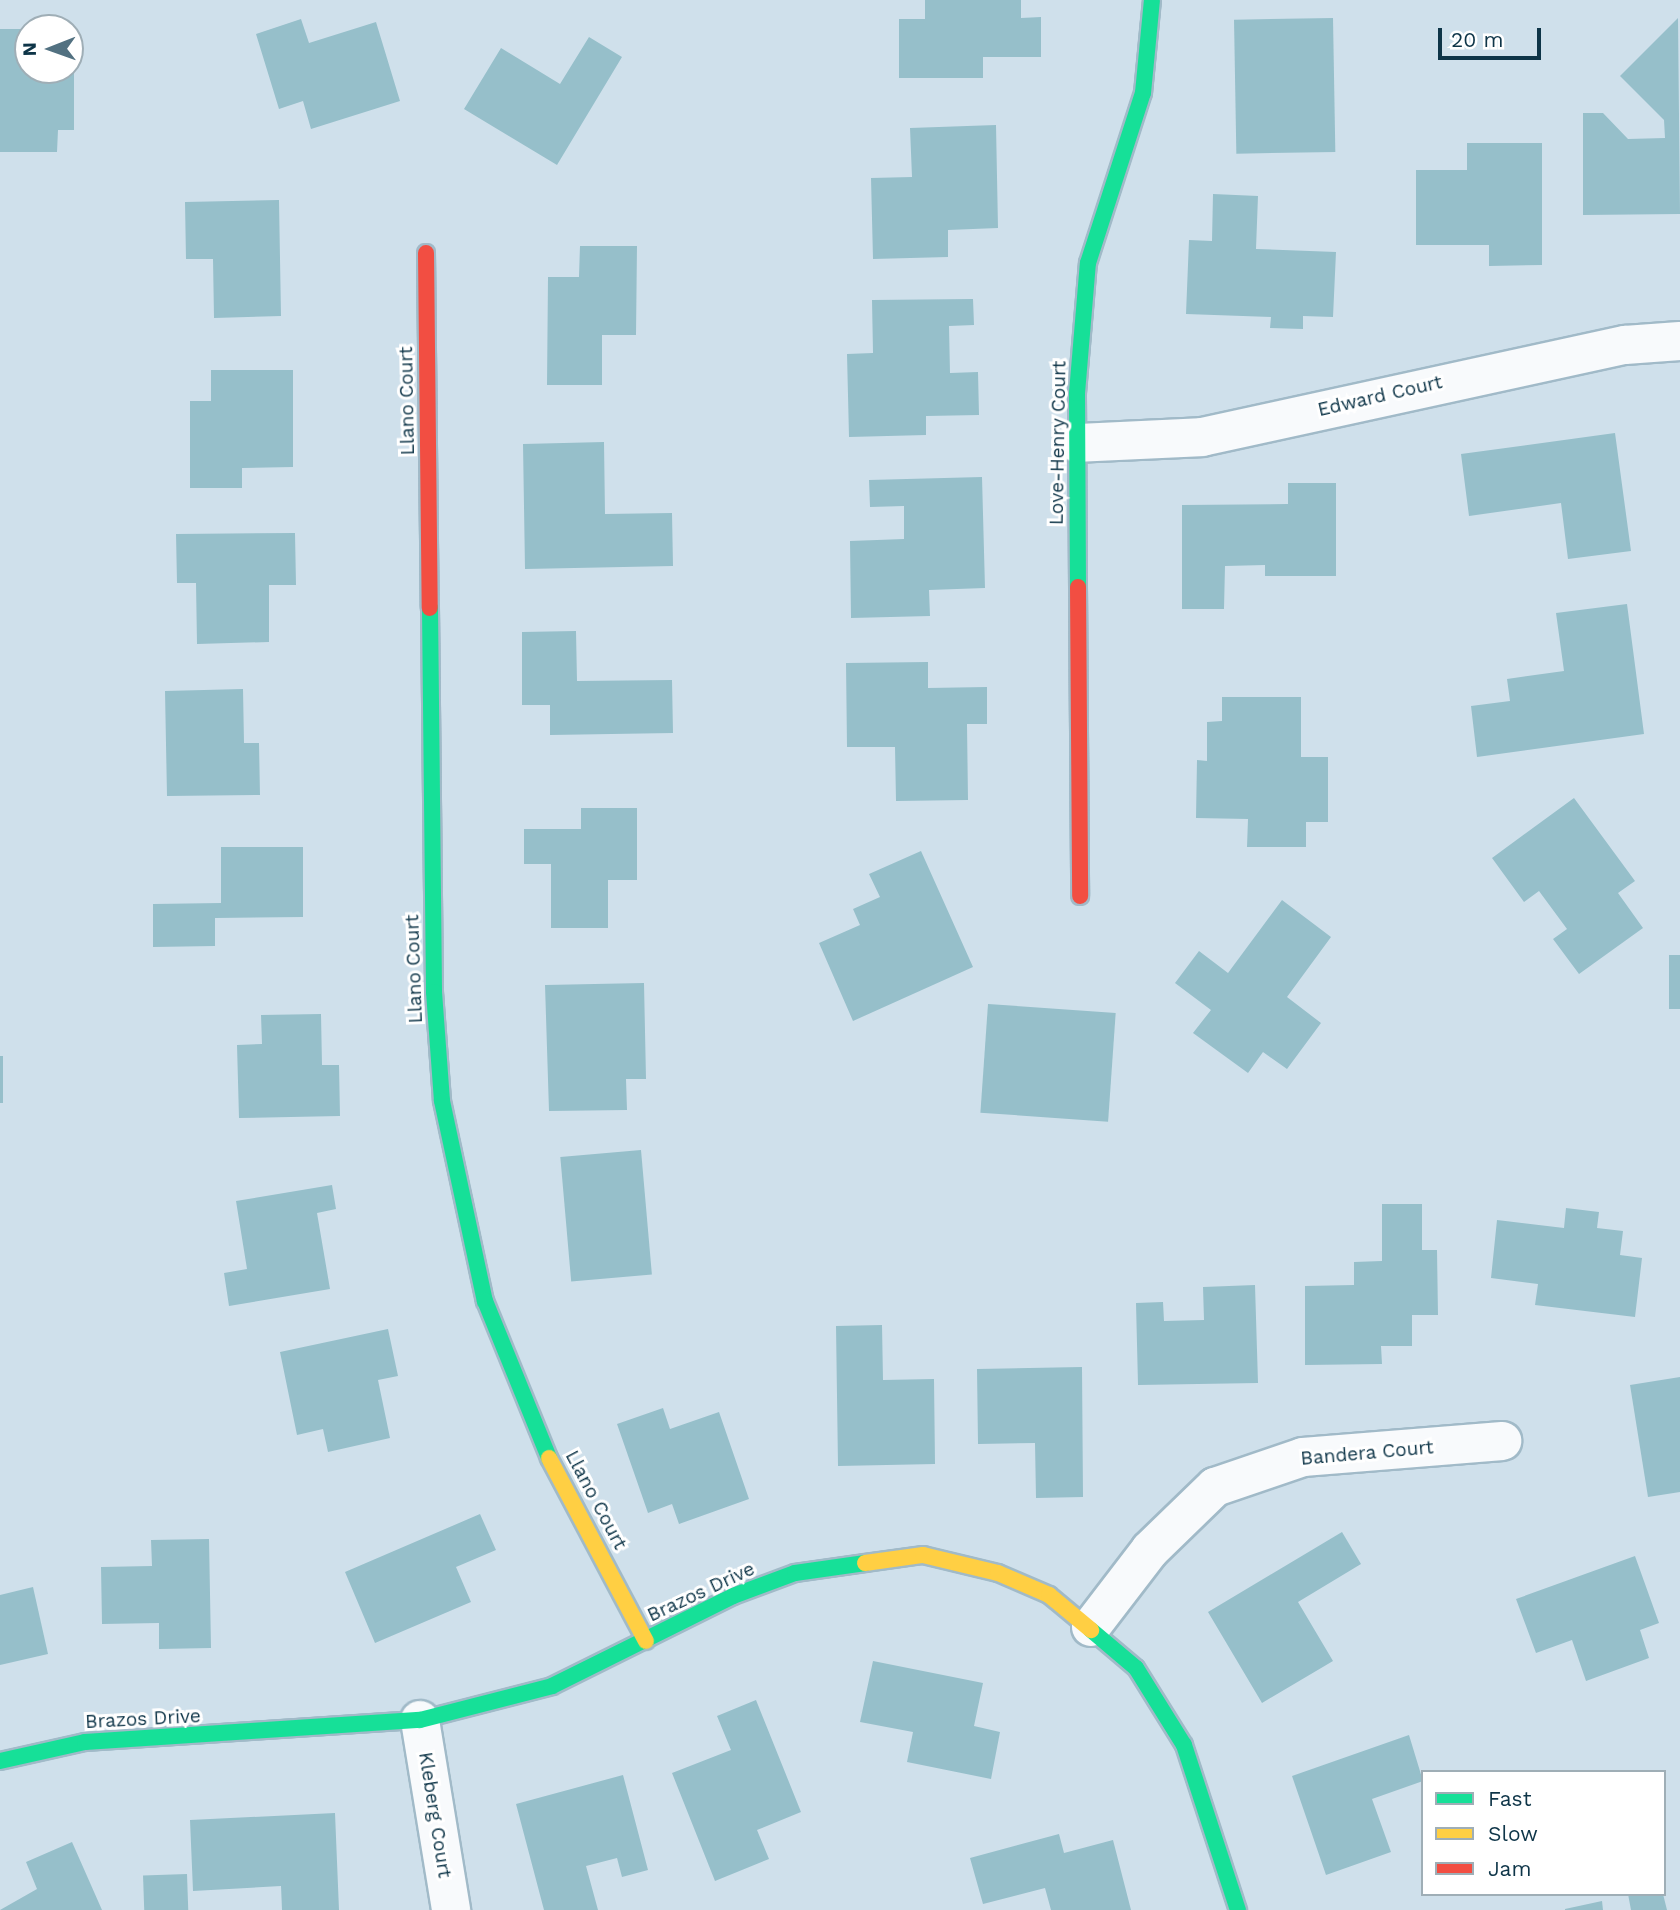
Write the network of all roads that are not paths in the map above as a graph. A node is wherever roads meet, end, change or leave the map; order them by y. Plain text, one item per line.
1 (1152, 0) edge
2 (426, 253) dead end
3 (1680, 341) edge
4 (1077, 443) junction
5 (1080, 896) dead end
6 (1502, 1441) dead end
7 (1091, 1627) junction
8 (646, 1641) junction
9 (420, 1720) junction
10 (0, 1761) edge
11 (451, 1910) edge
12 (1238, 1910) edge

1 - 4 street, Love-Henry Court
2 - 8 street, Llano Court
3 - 4 street, Edward Court
4 - 5 street, Love-Henry Court
6 - 7 street, Bandera Court
7 - 8 street, Brazos Drive
7 - 12 street, Brazos Drive
8 - 9 street, Brazos Drive
9 - 10 street, Brazos Drive
9 - 11 street, Kleberg Court

